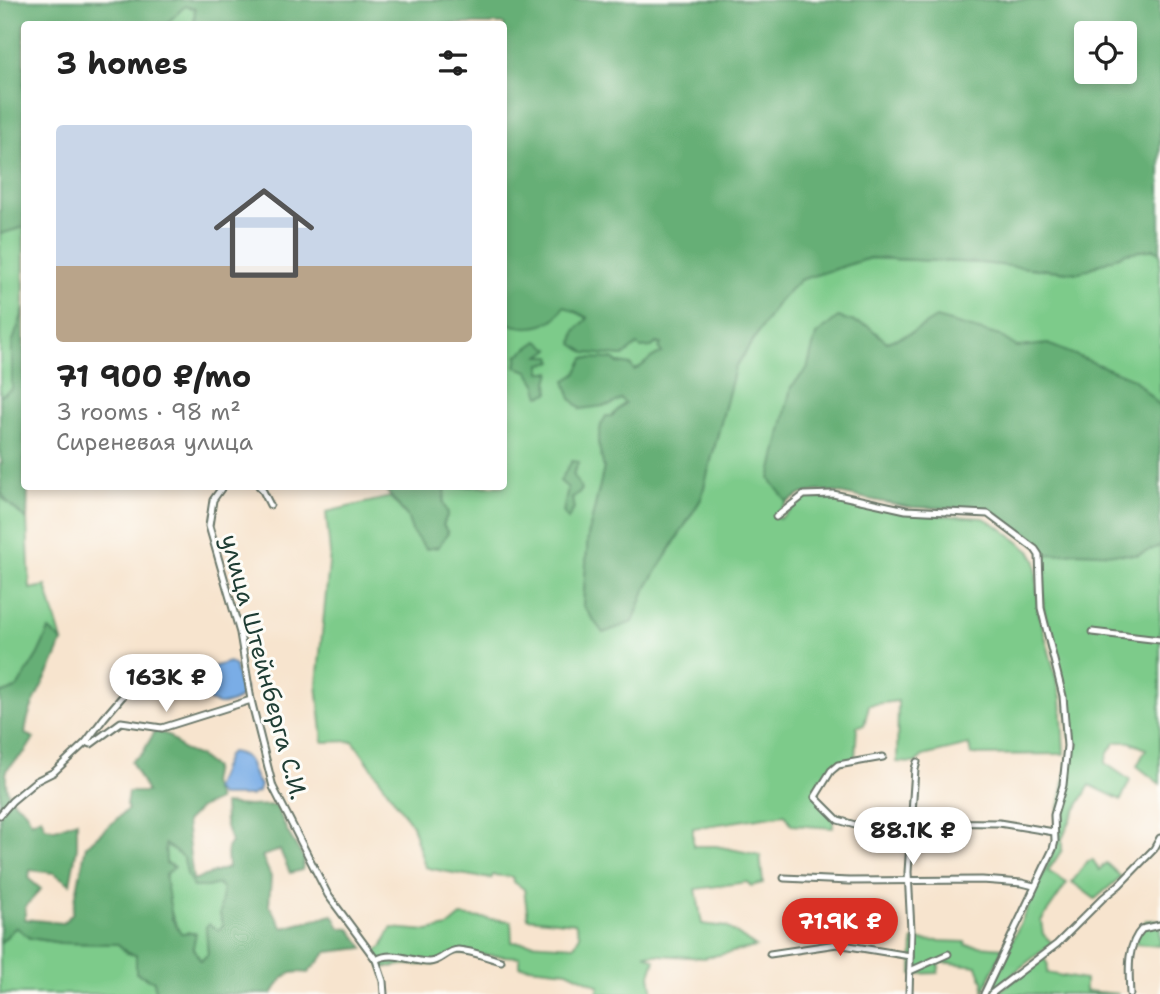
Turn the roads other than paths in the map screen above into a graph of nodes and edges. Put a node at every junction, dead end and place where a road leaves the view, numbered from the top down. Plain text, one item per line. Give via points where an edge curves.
1 (220, 490) edge
2 (262, 490) edge
3 (270, 505) dead end
4 (776, 517) dead end
5 (1092, 632) dead end
6 (1160, 640) edge
7 (139, 677) dead end
8 (251, 700) junction
9 (86, 742) junction
10 (883, 757) dead end
11 (917, 762) dead end
12 (0, 816) edge
13 (911, 822) junction
14 (1054, 832) junction
15 (1160, 838) edge
16 (1157, 850) edge
17 (784, 878) dead end
18 (909, 881) junction
19 (1034, 886) junction
20 (1160, 925) edge
21 (770, 954) dead end
22 (948, 954) dead end
23 (910, 956) junction
24 (376, 960) junction
25 (501, 961) dead end
26 (910, 971) junction
27 (384, 994) edge
28 (909, 994) edge
29 (984, 994) edge
30 (991, 994) edge
31 (1130, 994) edge

1 - 8 street, улица Штейнберга С.И. via 213,500 209,526 240,634
2 - 3 street
4 - 14 street via 804,495 833,494 906,510 988,514 1035,549 1041,608 1063,696 1067,746
5 - 6 street
7 - 9 street
8 - 9 street via 162,728 121,722 91,744
8 - 24 street, улица Штейнберга С.И. via 281,806 328,895
9 - 12 street via 54,772 12,801
10 - 13 street via 838,765 815,797 838,820 855,825
11 - 13 street
13 - 14 street via 999,823
13 - 18 street
14 - 19 street via 1053,849
15 - 16 street
16 - 30 street via 1057,944
17 - 18 street
18 - 19 street via 982,880
18 - 23 street
19 - 29 street
20 - 31 street via 1142,929 1134,939
21 - 23 street via 837,944
22 - 26 street
23 - 26 street
24 - 25 street via 397,956 435,962 457,950
24 - 27 street
26 - 28 street

